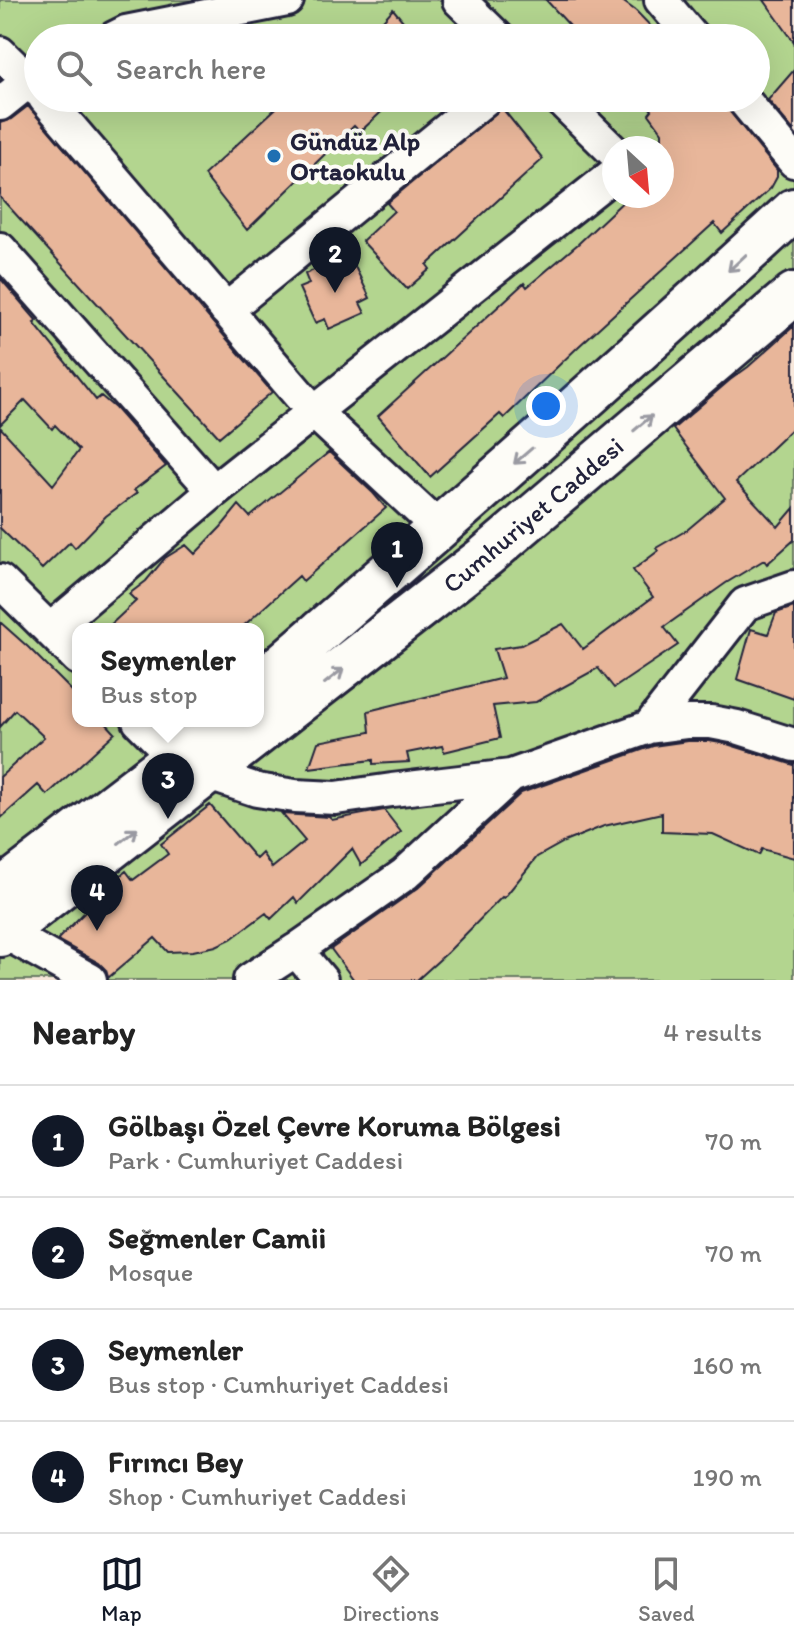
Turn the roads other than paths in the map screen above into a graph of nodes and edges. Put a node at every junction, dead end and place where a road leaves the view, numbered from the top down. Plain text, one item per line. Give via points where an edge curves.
1 (459, 0) edge
2 (661, 0) edge
3 (272, 2) edge
4 (133, 22) edge
5 (484, 24) edge
6 (681, 24) edge
7 (0, 53) edge
8 (24, 74) edge
9 (24, 93) edge
10 (0, 104) edge
11 (60, 112) edge
12 (469, 112) edge
13 (573, 112) edge
14 (754, 112) edge
15 (602, 140) edge
16 (794, 161) edge
17 (602, 183) edge
18 (794, 210) edge
19 (0, 249) edge
20 (794, 294) edge
21 (226, 310) junction
22 (313, 411) junction
23 (214, 491) junction
24 (440, 529) junction
25 (0, 581) edge
26 (794, 587) edge
27 (50, 630) junction
28 (72, 652) edge
29 (264, 680) edge
30 (264, 714) edge
31 (146, 727) edge
32 (214, 727) edge
33 (245, 727) edge
34 (649, 727) junction
35 (794, 745) edge
36 (192, 765) junction
37 (511, 776) junction
38 (0, 891) edge
39 (2, 933) edge
40 (296, 950) junction
41 (90, 980) edge
42 (250, 980) edge
43 (321, 980) edge

1 - 5 street
2 - 6 street
3 - 4 street
7 - 8 street
9 - 10 street
11 - 21 street
12 - 21 street
13 - 15 street
14 - 16 street
17 - 22 street
18 -> 24 main road, Cumhuriyet Caddesi
19 - 23 street
30 -> 20 main road, Cumhuriyet Caddesi via 486,556
21 - 22 street
22 - 23 street
22 - 24 street
23 - 27 street
24 - 29 main road, Cumhuriyet Caddesi
25 - 27 street
26 - 34 street via 745,604
27 - 28 street
31 - 36 street
32 - 36 main road, Cumhuriyet Caddesi
36 -> 33 main road, Cumhuriyet Caddesi
34 - 35 street via 711,722
34 - 37 street
36 - 37 street via 257,790 336,798
36 - 38 main road, Cumhuriyet Caddesi
39 -> 36 main road, Cumhuriyet Caddesi
37 - 40 street via 405,874
39 - 41 street
40 - 42 street
40 - 43 street

